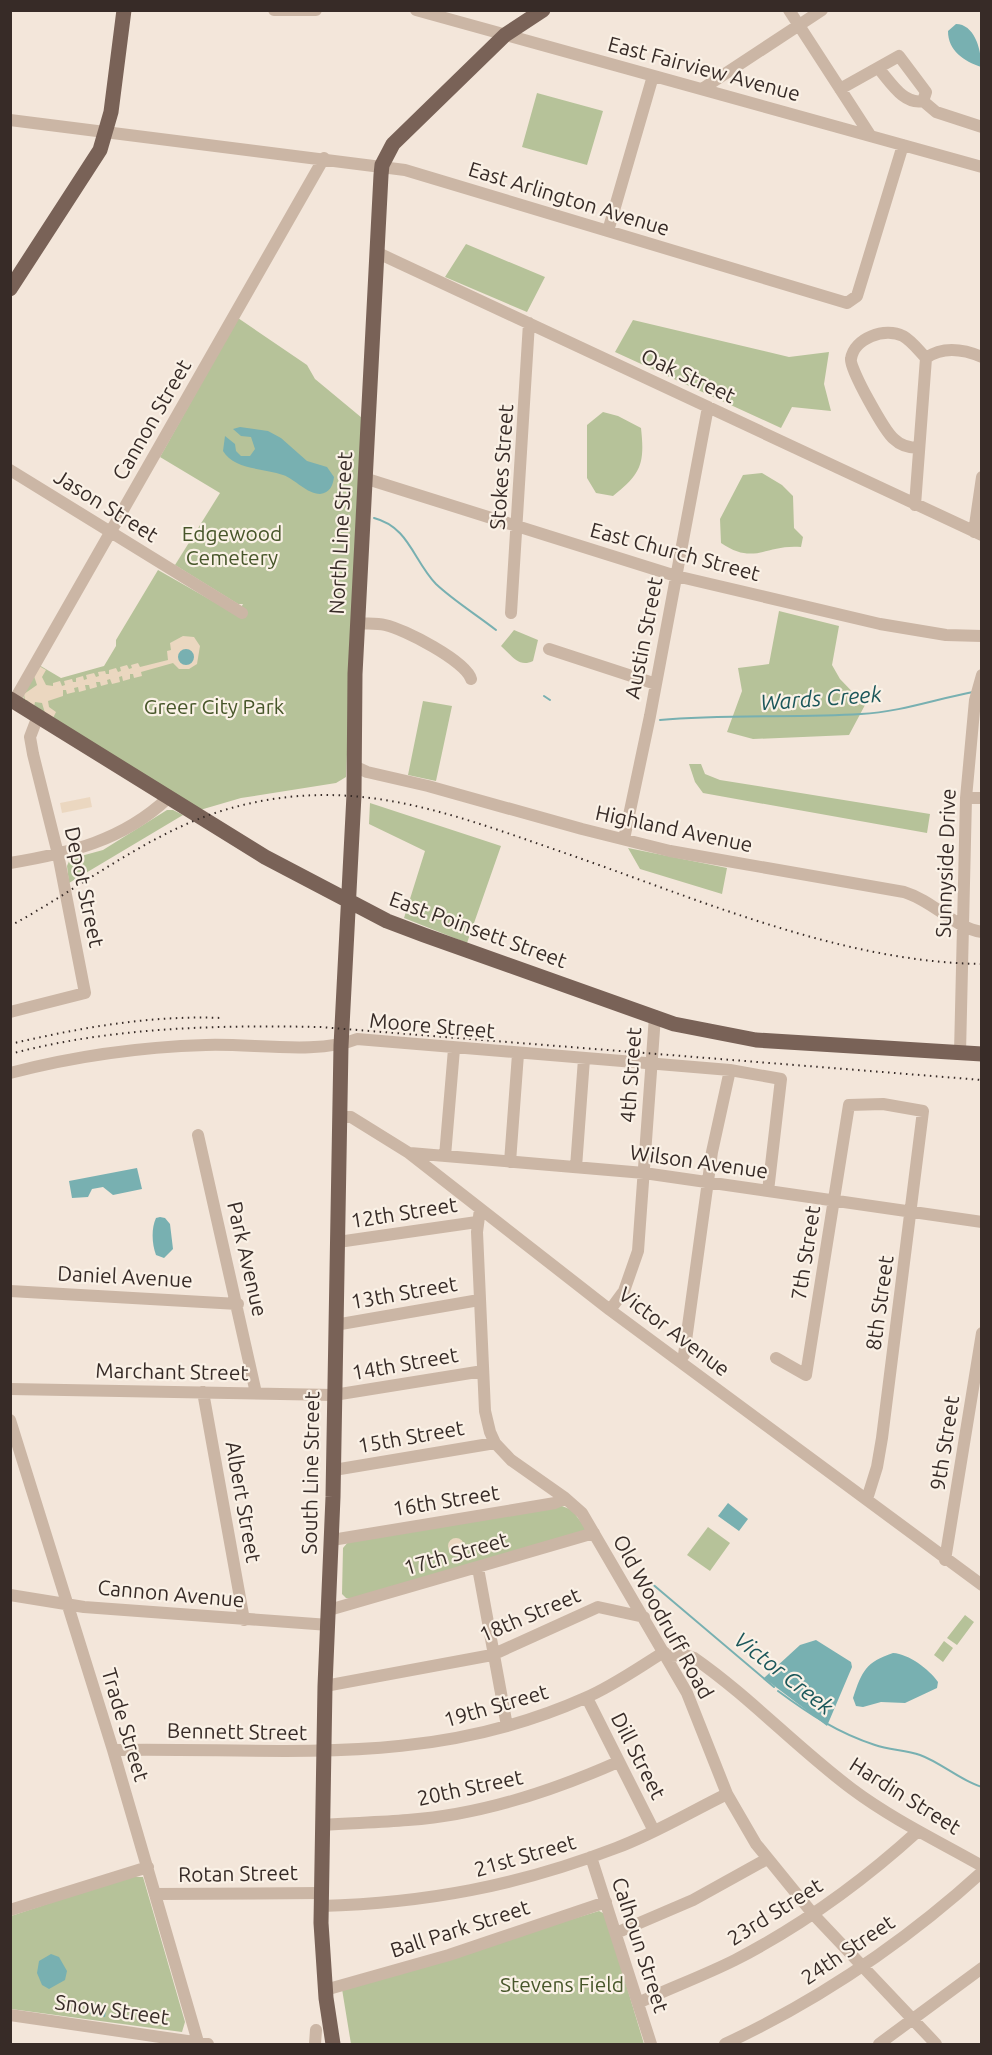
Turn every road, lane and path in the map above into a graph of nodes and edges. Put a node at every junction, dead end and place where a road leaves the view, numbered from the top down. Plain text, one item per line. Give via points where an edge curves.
1 (124, 10) edge
2 (274, 10) edge
3 (316, 10) edge
4 (416, 10) edge
5 (543, 10) edge
6 (789, 10) edge
7 (822, 10) edge
8 (295, 11) edge
9 (799, 26) junction
10 (505, 35) junction
11 (878, 68) junction
12 (653, 76) junction
13 (702, 89) junction
14 (840, 89) junction
15 (923, 101) junction
16 (10, 120) edge
17 (981, 127) edge
18 (105, 132) junction
19 (870, 135) junction
20 (903, 145) junction
21 (324, 158) junction
22 (382, 165) junction
23 (981, 167) edge
24 (608, 231) junction
25 (378, 253) junction
26 (10, 289) edge
27 (529, 323) junction
28 (981, 357) edge
29 (926, 358) junction
30 (708, 407) junction
31 (919, 448) junction
32 (10, 470) edge
33 (981, 477) edge
34 (364, 478) junction
35 (915, 504) junction
36 (518, 527) junction
37 (110, 532) junction
38 (978, 533) edge
39 (676, 576) junction
40 (242, 613) dead end
41 (511, 613) dead end
42 (357, 623) junction
43 (981, 636) edge
44 (549, 649) dead end
45 (981, 675) edge
46 (471, 679) dead end
47 (656, 684) junction
48 (12, 700) edge
49 (38, 716) junction
50 (354, 766) junction
51 (168, 798) junction
52 (966, 798) junction
53 (981, 798) edge
54 (624, 839) junction
55 (58, 854) junction
56 (10, 863) edge
57 (348, 902) junction
58 (964, 927) junction
59 (981, 932) edge
60 (10, 1011) edge
61 (655, 1016) junction
62 (341, 1046) junction
63 (453, 1049) junction
64 (960, 1053) junction
65 (518, 1054) junction
66 (981, 1054) edge
67 (584, 1059) junction
68 (651, 1064) junction
69 (730, 1070) junction
70 (10, 1074) edge
71 (923, 1111) joint
72 (340, 1117) junction
73 (198, 1135) dead end
74 (409, 1153) junction
75 (445, 1156) junction
76 (510, 1162) junction
77 (576, 1167) junction
78 (644, 1173) junction
79 (708, 1182) junction
80 (768, 1191) junction
81 (834, 1201) junction
82 (480, 1209) junction
83 (912, 1213) junction
84 (477, 1222) junction
85 (981, 1222) edge
86 (338, 1242) junction
87 (10, 1291) edge
88 (480, 1300) junction
89 (238, 1304) junction
90 (610, 1310) junction
91 (335, 1325) junction
92 (981, 1332) edge
93 (776, 1358) dead end
94 (679, 1361) junction
95 (483, 1371) junction
96 (10, 1389) edge
97 (203, 1392) junction
98 (256, 1393) junction
99 (334, 1395) junction
100 (10, 1420) edge
101 (495, 1443) junction
102 (334, 1470) junction
103 (565, 1497) junction
104 (867, 1499) junction
105 (594, 1533) junction
106 (332, 1540) junction
107 (945, 1560) junction
108 (478, 1568) junction
109 (981, 1585) edge
110 (10, 1596) edge
111 (66, 1604) junction
112 (644, 1617) junction
113 (329, 1618) junction
114 (244, 1620) junction
115 (665, 1654) junction
116 (492, 1655) junction
117 (325, 1686) junction
118 (587, 1698) junction
119 (507, 1726) junction
120 (113, 1750) junction
121 (325, 1752) junction
122 (618, 1762) junction
123 (727, 1794) junction
124 (322, 1825) junction
125 (654, 1831) junction
126 (918, 1831) junction
127 (591, 1857) junction
128 (767, 1860) junction
129 (981, 1866) edge
130 (148, 1867) junction
131 (981, 1872) edge
132 (155, 1894) junction
133 (321, 1899) junction
134 (606, 1902) junction
135 (10, 1910) edge
136 (813, 1914) junction
137 (616, 1933) junction
138 (863, 1966) junction
139 (981, 1968) edge
140 (325, 1990) junction
141 (638, 2003) junction
142 (10, 2015) edge
143 (915, 2020) junction
144 (316, 2030) dead end
145 (203, 2044) edge
146 (315, 2044) edge
147 (333, 2044) edge
148 (651, 2044) edge
149 (725, 2044) edge
150 (879, 2044) edge
151 (936, 2044) edge

1 - 18 main road
2 - 8 street
3 - 8 street
4 - 10 street, East Fairview Avenue
5 - 10 main road
6 - 9 street
7 - 9 street
9 - 13 street
9 - 14 street
10 - 12 street, East Fairview Avenue
10 - 22 main road via 393,144
11 - 14 street
11 - 15 street via 907,100
11 - 15 street via 898,56 926,92
12 - 13 street, East Fairview Avenue
12 - 24 street
13 - 19 street, East Fairview Avenue
14 - 19 street
15 - 17 street via 936,112
16 - 18 street, East Arlington Avenue
18 - 21 street, East Arlington Avenue
18 - 26 main road via 100,150
19 - 20 street, East Fairview Avenue
20 - 23 street, East Fairview Avenue
20 - 24 street, East Arlington Avenue via 857,296 850,302
21 - 22 street, East Arlington Avenue
21 - 37 street, Cannon Street
22 - 24 street, East Arlington Avenue
22 - 25 main road, North Line Street
25 - 27 street, Oak Street
25 - 34 main road, North Line Street
27 - 30 street, Oak Street
27 - 36 street, Stokes Street
28 - 29 street via 952,349
29 - 31 street
29 - 31 street via 906,339 891,333 861,342 850,360 892,438 909,448
30 - 35 street, Oak Street
30 - 39 street, Austin Street
31 - 35 street
32 - 37 street, Jason Street
33 - 38 street
34 - 36 street, East Church Street
34 - 42 main road, North Line Street
35 - 38 street, Oak Street
36 - 39 street, East Church Street
36 - 41 street, Stokes Street
37 - 40 street, Jason Street
37 - 48 street, Cannon Street
39 - 43 street, East Church Street via 880,624 946,635
39 - 47 street, Austin Street
42 - 46 street via 386,625 410,636 463,667
42 - 50 main road, North Line Street
44 - 47 street
45 - 52 street, Sunnyside Drive
47 - 54 street, Austin Street
48 - 49 main road, East Poinsett Street
49 - 51 main road, East Poinsett Street
49 - 55 street, Depot Street via 30,737
50 - 54 street, Highland Avenue
50 - 57 main road, North Line Street
51 - 55 street via 106,840
51 - 57 main road, East Poinsett Street
52 - 53 street
52 - 58 street, Sunnyside Drive
54 - 58 street, Highland Avenue via 670,851 904,892 936,906
55 - 56 street
55 - 60 street, Depot Street via 85,993
57 - 61 main road, East Poinsett Street via 387,921
57 - 62 main road, South Line Street
58 - 59 street, Highland Avenue
58 - 64 street, Sunnyside Drive
61 - 64 main road, East Poinsett Street via 702,1031 756,1040
61 - 68 street, 4th Street
62 - 63 street, Moore Street via 357,1039
62 - 70 street, Moore Street via 135,1049 84,1055
62 - 72 main road, South Line Street
63 - 65 street, Moore Street
63 - 75 street
64 - 66 main road, East Poinsett Street
65 - 67 street, Moore Street
65 - 76 street
67 - 68 street, Moore Street
67 - 77 street
68 - 69 street, Moore Street
68 - 78 street, 4th Street
69 - 79 street
69 - 80 street, Moore Street via 781,1079
71 - 81 street, 7th Street via 883,1104 849,1105
71 - 83 street, 8th Street
72 - 74 street, Victor Avenue via 351,1117
72 - 86 main road, South Line Street
73 - 89 street, Park Avenue
74 - 75 street, Wilson Avenue
74 - 82 street, Victor Avenue
75 - 76 street, Wilson Avenue
76 - 77 street, Wilson Avenue
77 - 78 street, Wilson Avenue
78 - 79 street, Wilson Avenue
78 - 90 street, 4th Street via 635,1265 624,1291
79 - 80 street, Wilson Avenue
79 - 94 street via 684,1355
80 - 81 street, Wilson Avenue
81 - 83 street, Wilson Avenue
81 - 93 street, 7th Street via 806,1375
82 - 84 street, Old Woodruff Road
82 - 90 street, Victor Avenue
83 - 85 street, Wilson Avenue
83 - 104 street, 8th Street via 880,1447
84 - 86 street, 12th Street
84 - 88 street, Old Woodruff Road
86 - 91 main road, South Line Street
87 - 89 street, Daniel Avenue
88 - 91 street, 13th Street
88 - 95 street, Old Woodruff Road
89 - 98 street, Park Avenue
90 - 94 street, Victor Avenue
91 - 99 main road, South Line Street
92 - 107 street, 9th Street
94 - 104 street, Victor Avenue
95 - 99 street, 14th Street
95 - 101 street, Old Woodruff Road via 486,1418
96 - 97 street, Marchant Street
97 - 98 street, Marchant Street
97 - 114 street, Albert Street
98 - 99 street, Marchant Street
99 - 102 main road, South Line Street
100 - 111 street, Trade Street
101 - 102 street, 15th Street
101 - 103 street, Old Woodruff Road via 518,1466
102 - 106 main road, South Line Street
103 - 105 street, Old Woodruff Road via 582,1513
103 - 106 street, 16th Street via 555,1503
104 - 107 street, Victor Avenue
105 - 108 street, 17th Street
105 - 112 street, Old Woodruff Road
106 - 113 main road, South Line Street
107 - 109 street, Victor Avenue
108 - 113 street, 17th Street
108 - 116 street
110 - 111 street, Cannon Avenue
111 - 114 street, Cannon Avenue
111 - 120 street, Trade Street
112 - 115 street, Old Woodruff Road
112 - 116 street, 18th Street via 598,1607
113 - 114 street, Cannon Avenue
113 - 117 main road, South Line Street
115 - 118 street, 19th Street
115 - 123 street, Old Woodruff Road via 687,1693
115 - 126 street, Hardin Street via 685,1655 701,1664 853,1790
116 - 117 street, 18th Street
116 - 119 street
117 - 121 main road, South Line Street
118 - 119 street, 19th Street
118 - 122 street, Dill Street
119 - 121 street, 19th Street via 433,1744
120 - 121 street, Bennett Street
120 - 130 street, Trade Street
121 - 124 main road, South Line Street
122 - 124 street, 20th Street via 559,1786 476,1810 411,1820
122 - 125 street, Dill Street
123 - 125 street, 21st Street
123 - 128 street, Old Woodruff Road
124 - 133 main road, South Line Street
125 - 127 street, 21st Street
126 - 129 street, Hardin Street
126 - 136 street, 23rd Street
127 - 133 street, 21st Street via 519,1881 458,1894
127 - 134 street, Calhoun Street
128 - 136 street, Old Woodruff Road
128 - 137 street via 693,1900
130 - 132 street, Trade Street
130 - 135 street
131 - 138 street, 24th Street
132 - 133 street, Rotan Street
132 - 145 street, Trade Street
133 - 140 main road, South Line Street
134 - 137 street, Calhoun Street
134 - 140 street, Ball Park Street
136 - 138 street, Old Woodruff Road
136 - 141 street, 23rd Street via 733,1961
137 - 141 street, Calhoun Street
138 - 143 street, Old Woodruff Road
138 - 149 street, 24th Street via 796,2008
139 - 143 street
140 - 147 main road, South Line Street
141 - 148 street, Calhoun Street
142 - 145 street, Snow Street
143 - 150 street
143 - 151 street, Old Woodruff Road
144 - 146 street

